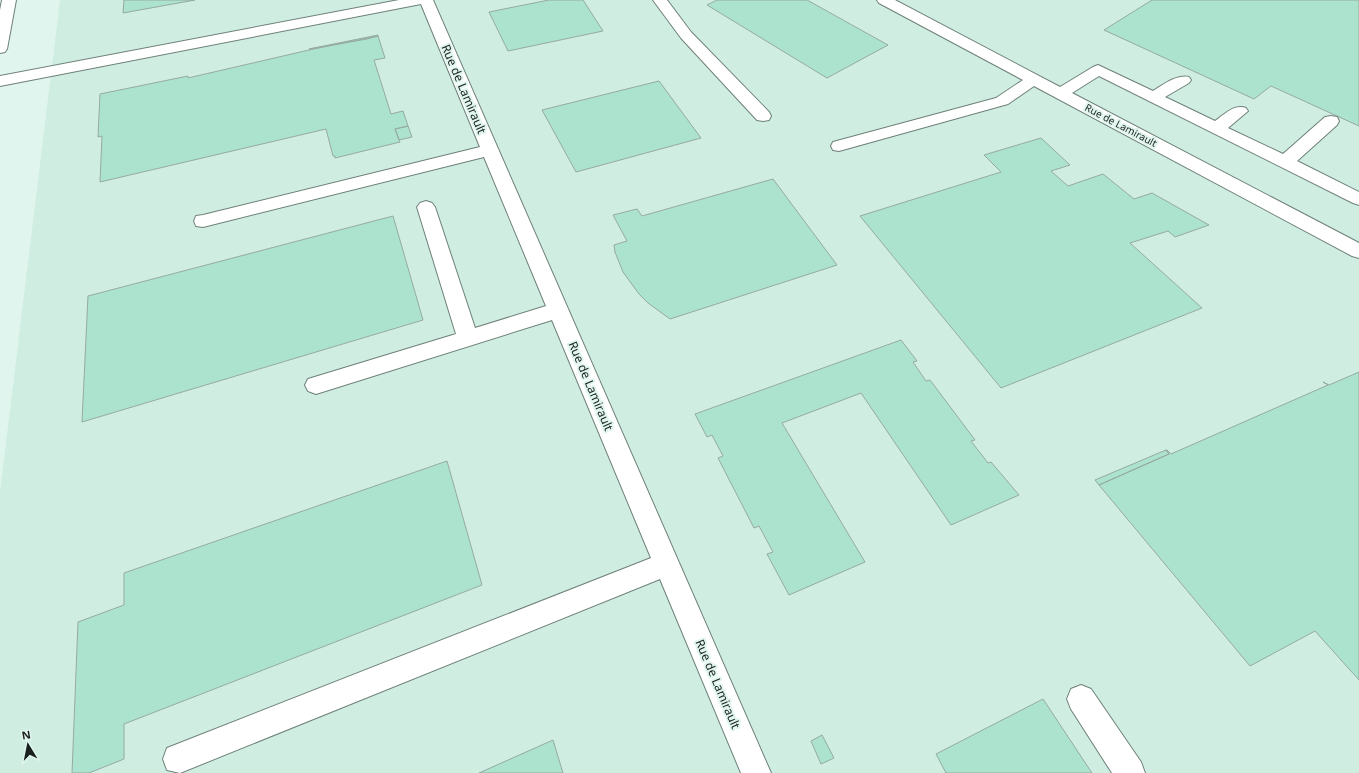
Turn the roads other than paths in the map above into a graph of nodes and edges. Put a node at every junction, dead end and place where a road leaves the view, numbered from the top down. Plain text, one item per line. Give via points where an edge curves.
1 (9, 0) edge
2 (421, 0) edge
3 (426, 0) edge
4 (660, 0) edge
5 (884, 0) edge
6 (0, 49) edge
7 (1034, 79) junction
8 (1183, 80) dead end
9 (0, 81) edge
10 (1061, 94) junction
11 (1153, 97) junction
12 (1240, 111) dead end
13 (763, 116) dead end
14 (1331, 121) dead end
15 (1216, 128) junction
16 (838, 146) dead end
17 (490, 150) junction
18 (1285, 162) junction
19 (1357, 194) edge
20 (426, 207) dead end
21 (203, 222) dead end
22 (1359, 251) edge
23 (559, 310) junction
24 (468, 339) junction
25 (316, 385) dead end
26 (667, 564) junction
27 (1081, 699) dead end
28 (178, 759) dead end
29 (756, 773) edge
30 (1130, 773) edge

1 - 6 street
2 - 9 street
3 - 17 street, Rue de Lamirault
4 - 13 street via 686,35
5 - 7 street, Rue de Lamirault
7 - 10 street, Rue de Lamirault
7 - 16 street via 1002,101
8 - 11 street
10 - 11 street via 1098,70
10 - 22 street, Rue de Lamirault
11 - 15 street
12 - 15 street
14 - 18 street
15 - 18 street
17 - 21 street
17 - 23 street, Rue de Lamirault
18 - 19 street
20 - 24 street
23 - 24 street
23 - 26 street, Rue de Lamirault
24 - 25 street
26 - 28 street
26 - 29 street, Rue de Lamirault
27 - 30 street

